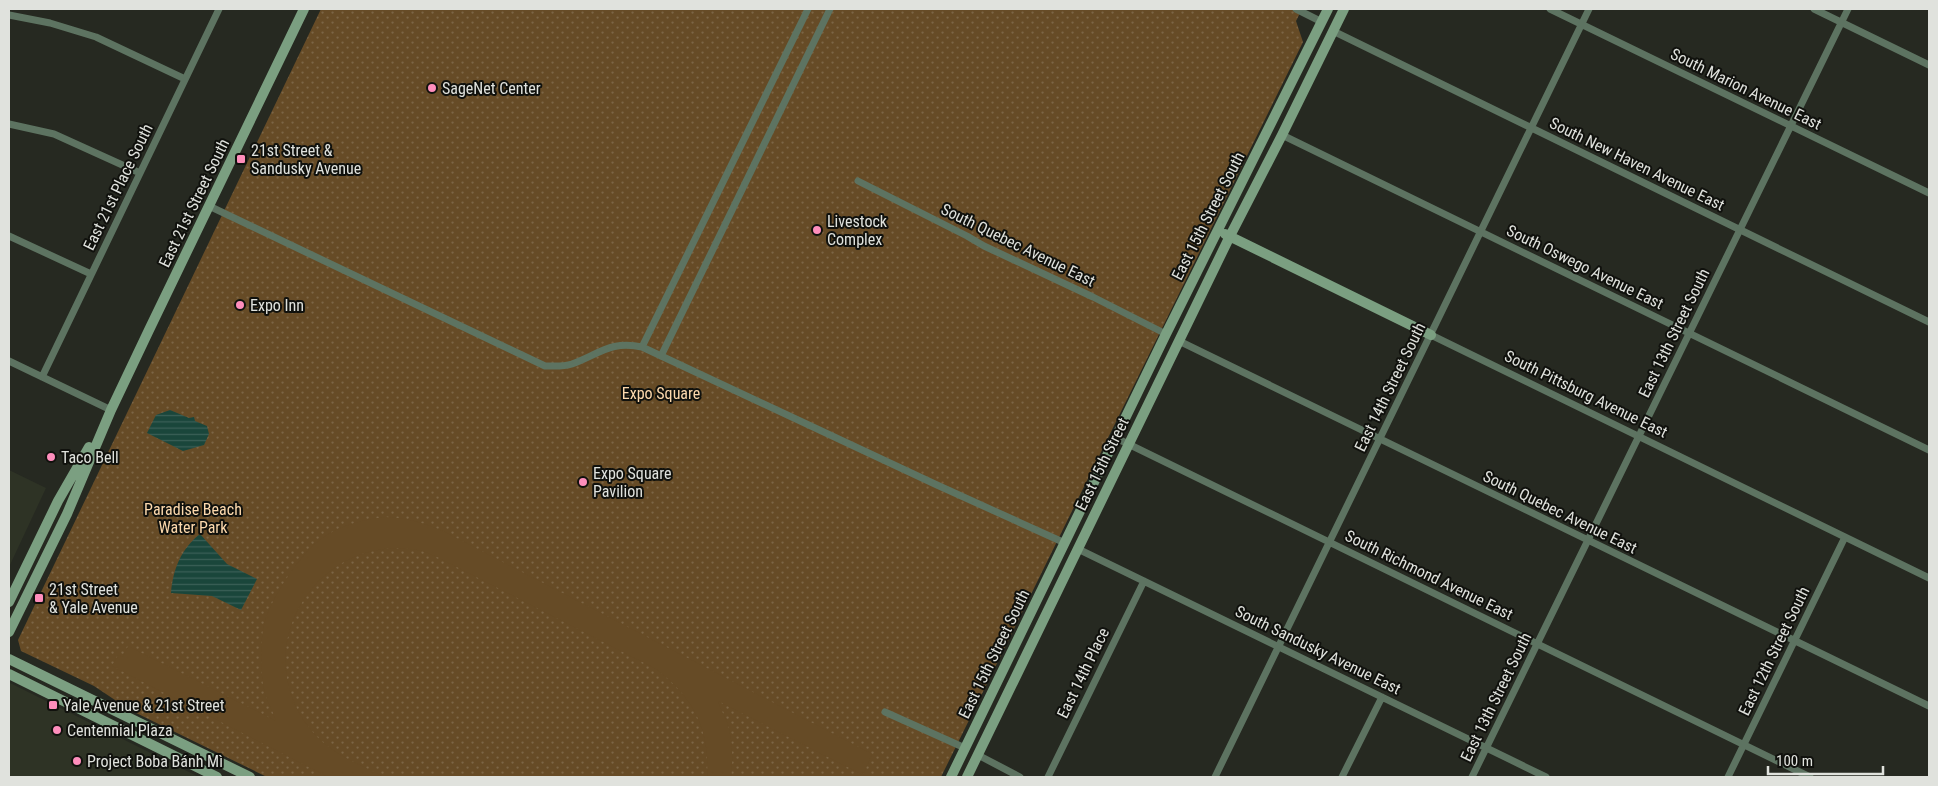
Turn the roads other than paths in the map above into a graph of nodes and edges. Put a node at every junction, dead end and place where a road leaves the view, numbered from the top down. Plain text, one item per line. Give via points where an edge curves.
1 (219, 9) edge
2 (304, 9) edge
3 (808, 9) edge
4 (830, 9) edge
5 (1296, 9) edge
6 (1328, 9) edge
7 (1344, 9) edge
8 (1550, 9) edge
9 (1589, 9) edge
10 (1814, 9) edge
11 (1848, 9) edge
12 (9, 15) edge
13 (1322, 22) junction
14 (1841, 22) junction
15 (1582, 24) junction
16 (1333, 31) junction
17 (1929, 65) edge
18 (185, 79) junction
19 (9, 124) edge
20 (1791, 126) junction
21 (1532, 128) junction
22 (1270, 129) junction
23 (1282, 135) junction
24 (140, 173) junction
25 (858, 181) dead end
26 (1929, 193) edge
27 (209, 206) junction
28 (1218, 230) junction
29 (1740, 230) junction
30 (1481, 231) junction
31 (9, 236) edge
32 (1230, 236) junction
33 (91, 274) junction
34 (1929, 322) edge
35 (1689, 333) junction
36 (1166, 334) junction
37 (1431, 335) junction
38 (1179, 340) junction
39 (642, 347) junction
40 (661, 356) junction
41 (9, 361) edge
42 (42, 377) junction
43 (1153, 393) joint
44 (111, 410) junction
45 (1639, 436) junction
46 (1116, 438) junction
47 (1380, 439) junction
48 (1128, 444) junction
49 (1929, 450) edge
50 (1845, 537) junction
51 (1587, 540) junction
52 (1331, 542) junction
53 (1065, 543) junction
54 (1078, 548) junction
55 (1929, 578) edge
56 (1144, 581) junction
57 (9, 602) edge
58 (9, 632) edge
59 (1794, 641) junction
60 (1537, 644) junction
61 (1279, 647) junction
62 (9, 659) edge
63 (9, 674) edge
64 (1382, 697) junction
65 (1929, 706) edge
66 (885, 712) dead end
67 (1744, 745) junction
68 (965, 748) junction
69 (1486, 748) junction
70 (978, 755) junction
71 (217, 777) edge
72 (247, 777) edge
73 (951, 777) edge
74 (967, 777) edge
75 (1020, 777) edge
76 (1048, 777) edge
77 (1215, 777) edge
78 (1342, 777) edge
79 (1472, 777) edge
80 (1546, 777) edge
81 (1728, 777) edge
82 (1810, 777) edge

1 - 18 street, East 21st Place South
2 - 27 main road, East 21st Street South
3 - 39 street
4 - 40 street
5 - 13 street
6 - 13 main road, East 15th Street South
7 - 16 main road, East 15th Street South
8 - 15 street, South Marion Avenue East
9 - 15 street, East 14th Street South
10 - 14 street
11 - 14 street, East 13th Street South
12 - 18 street via 88,35
13 - 16 main road
13 - 22 main road, East 15th Street South
14 - 17 street
14 - 20 street, East 13th Street South
15 - 20 street, South Marion Avenue East
15 - 21 street, East 14th Street South
16 - 21 street, South New Haven Avenue East
16 - 23 main road, East 15th Street South
18 - 24 street, East 21st Place South
19 - 24 street via 54,134
20 - 26 street, South Marion Avenue East
20 - 29 street, East 13th Street South
21 - 29 street, South New Haven Avenue East
21 - 30 street, East 14th Street South
22 - 23 main road
22 - 28 main road, East 15th Street South
23 - 30 street, South Oswego Avenue East
23 - 32 main road, East 15th Street South
24 - 33 street, East 21st Place South
25 - 36 street, South Quebec Avenue East
27 - 39 street via 544,366 571,365 608,347 629,344
27 - 44 main road, East 21st Street South
28 - 32 main road, South Pittsburg Avenue East
28 - 36 main road, East 15th Street South
29 - 34 street, South New Haven Avenue East
29 - 35 street, East 13th Street South
30 - 35 street, South Oswego Avenue East
30 - 37 street, East 14th Street South
31 - 33 street
32 - 37 main road, South Pittsburg Avenue East
32 - 38 main road, East 15th Street South
33 - 42 street, East 21st Place South
35 - 45 street, East 13th Street South
35 - 49 street, South Oswego Avenue East
36 - 38 main road
36 - 46 main road, East 15th Street South
37 - 45 street, South Pittsburg Avenue East
37 - 47 street, East 14th Street South
38 - 43 main road, East 15th Street South
38 - 47 street, South Quebec Avenue East
39 - 40 street
40 - 53 street
41 - 42 street
42 - 44 street
43 - 48 main road, East 15th Street
44 - 57 main road, East 21st Street South via 58,501
44 - 58 main road, East 21st Street South via 67,514
45 - 50 street, South Pittsburg Avenue East
45 - 51 street, East 13th Street South
46 - 48 street, South Richmond Avenue East
46 - 53 main road, East 15th Street
47 - 51 street, South Quebec Avenue East
47 - 52 street, East 14th Street South
48 - 52 street, South Richmond Avenue East
48 - 54 main road, East 15th Street
50 - 55 street, South Pittsburg Avenue East
50 - 59 street, East 12th Street South
51 - 59 street, South Quebec Avenue East
51 - 60 street, East 13th Street South
52 - 60 street, South Richmond Avenue East
52 - 61 street, East 14th Street South
53 - 54 main road
53 - 68 main road, East 15th Street South
54 - 56 street, South Sandusky Avenue East
54 - 70 main road, East 15th Street South
56 - 61 street, South Sandusky Avenue East
56 - 76 street, East 14th Place
59 - 65 street, South Quebec Avenue East
59 - 67 street, East 12th Street South
60 - 67 street, South Richmond Avenue East
60 - 69 street, East 13th Street South
61 - 64 street, South Sandusky Avenue East
61 - 77 street, East 14th Street South
62 - 72 main road
63 - 71 main road
64 - 69 street, South Sandusky Avenue East
64 - 78 street
66 - 68 street
67 - 81 street, East 12th Street South
67 - 82 street, South Richmond Avenue East
68 - 70 main road
68 - 73 main road, East 15th Street South
69 - 79 street, East 13th Street South
69 - 80 street, South Sandusky Avenue East
70 - 74 main road, East 15th Street South
70 - 75 street

